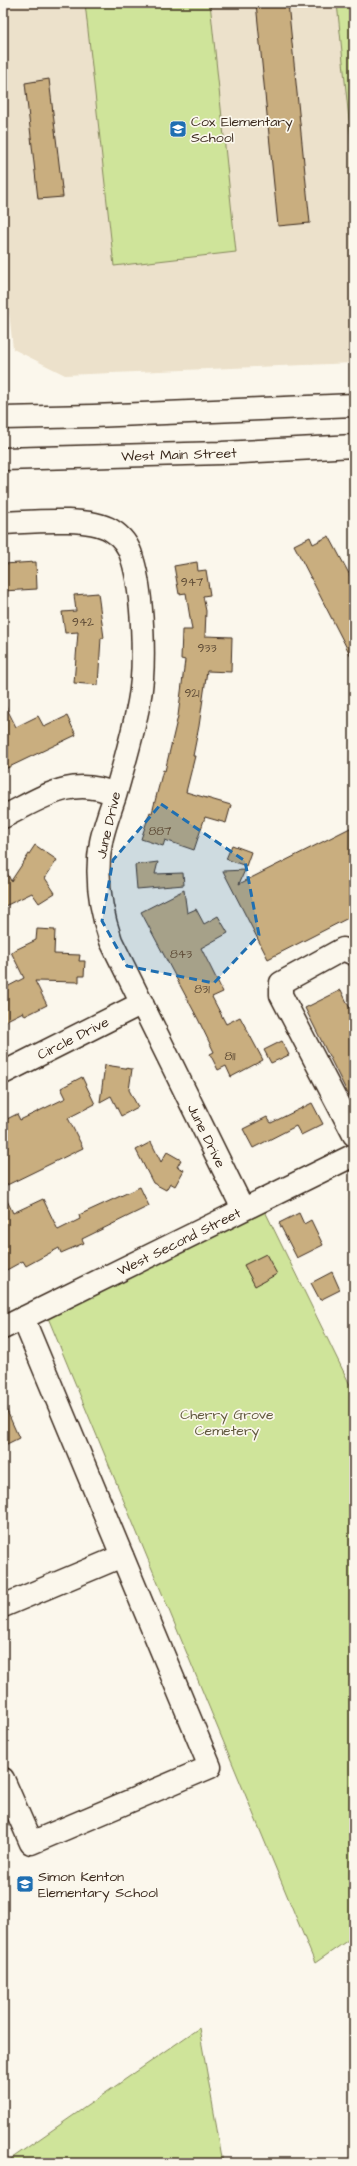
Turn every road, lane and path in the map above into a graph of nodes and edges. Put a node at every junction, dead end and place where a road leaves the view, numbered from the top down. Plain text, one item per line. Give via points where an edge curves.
1 (354, 405) edge
2 (3, 418) edge
3 (354, 446) edge
4 (3, 459) edge
5 (3, 523) edge
6 (116, 794) junction
7 (3, 817) edge
8 (354, 954) edge
9 (142, 1004) junction
10 (3, 1073) edge
11 (354, 1135) edge
12 (354, 1155) edge
13 (244, 1209) junction
14 (23, 1318) junction
15 (3, 1328) edge
16 (122, 1556) junction
17 (3, 1606) edge
18 (3, 1779) edge

1 - 2 street
3 - 4 street, West Main Street via 222,453
5 - 6 street, June Drive via 97,524 122,539 132,557 142,620 140,700
6 - 7 street via 87,785 72,786 57,790
6 - 9 street, June Drive via 101,843 98,872 100,896 103,917 111,940
8 - 11 street via 343,949 281,983 281,995
9 - 10 street, Circle Drive
9 - 13 street, June Drive
12 - 13 street, West Second Street
13 - 14 street, West Second Street
14 - 15 street, West Second Street
14 - 16 street
16 - 17 street
16 - 18 street via 210,1767 31,1843

